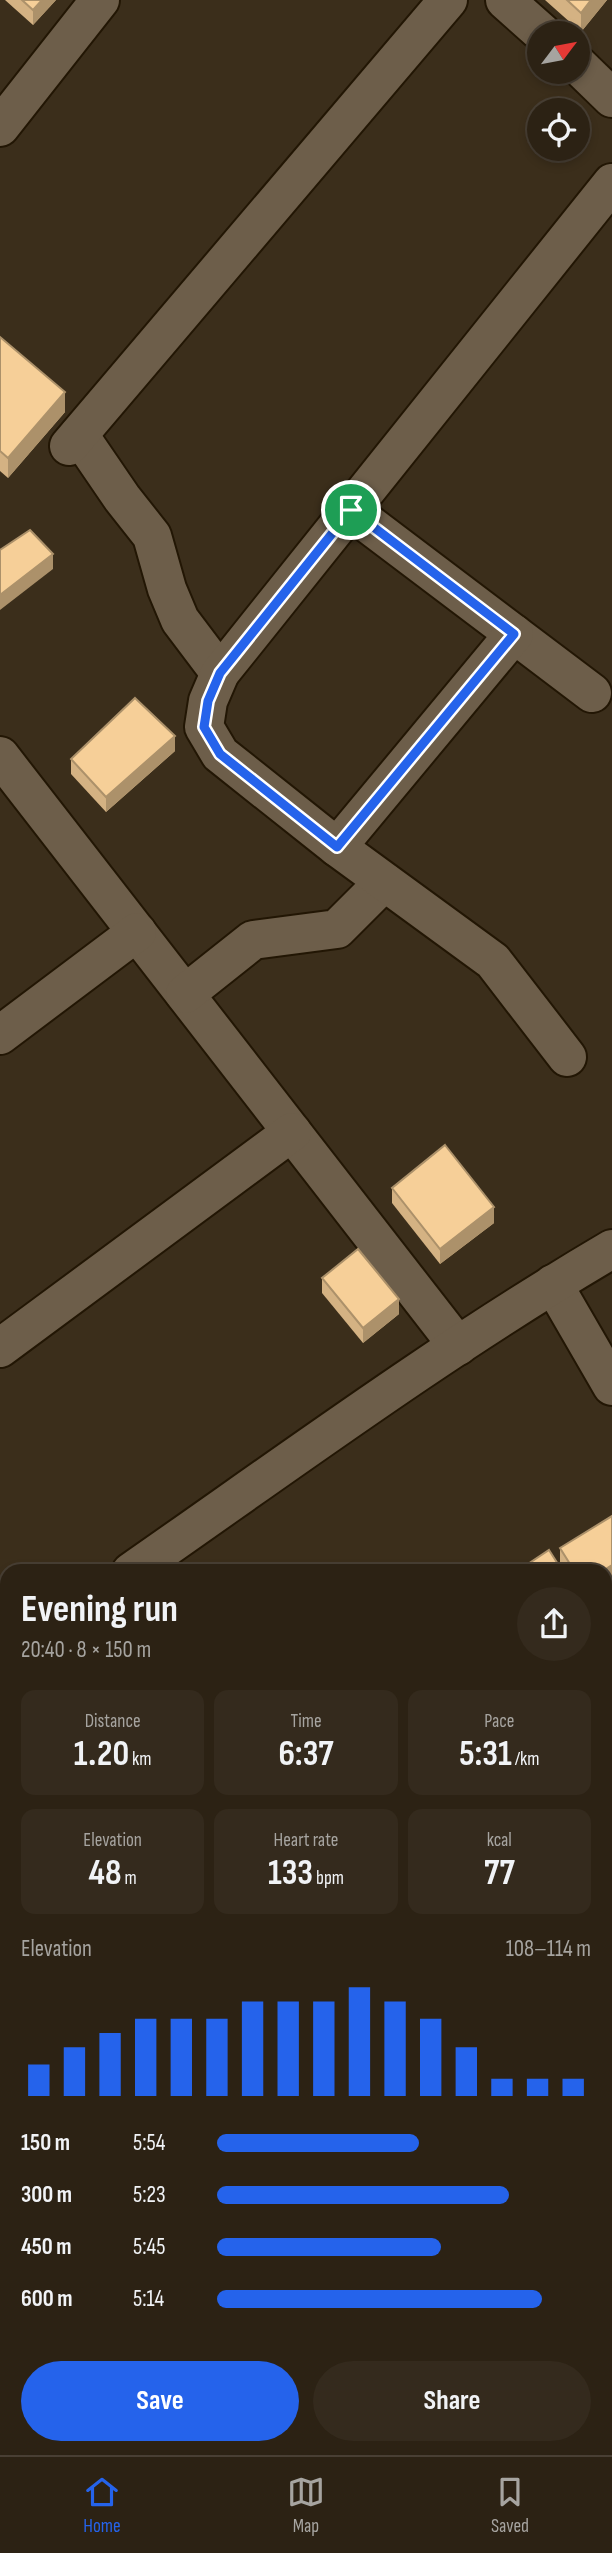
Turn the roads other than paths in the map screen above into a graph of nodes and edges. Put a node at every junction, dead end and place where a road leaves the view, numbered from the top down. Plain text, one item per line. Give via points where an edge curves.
1 (100, 0) edge
2 (449, 0) edge
3 (505, 0) edge
4 (529, 21) edge
5 (590, 77) edge
6 (612, 99) edge
7 (0, 127) edge
8 (612, 183) edge
9 (351, 510) junction
10 (514, 634) junction
11 (220, 673) junction
12 (592, 693) dead end
13 (0, 756) edge
14 (337, 847) junction
15 (384, 882) junction
16 (137, 932) junction
17 (185, 995) junction
18 (0, 1035) edge
19 (567, 1057) dead end
20 (292, 1132) junction
21 (612, 1250) edge
22 (553, 1284) junction
23 (458, 1346) junction
24 (0, 1348) edge
25 (612, 1386) edge
26 (143, 1564) edge

1 - 7 street
2 - 11 street via 74,440 152,536 180,620
3 - 4 street
5 - 6 street
8 - 9 street
9 - 10 street
9 - 11 street
10 - 12 street
10 - 14 street
11 - 14 street via 208,701 204,727 220,754
13 - 16 street
14 - 15 street
15 - 17 street via 337,929 253,940
15 - 19 street via 493,961
16 - 17 street
16 - 18 street
17 - 20 street
20 - 23 street
20 - 24 street
21 - 22 street
22 - 23 street
22 - 25 street
23 - 26 street

